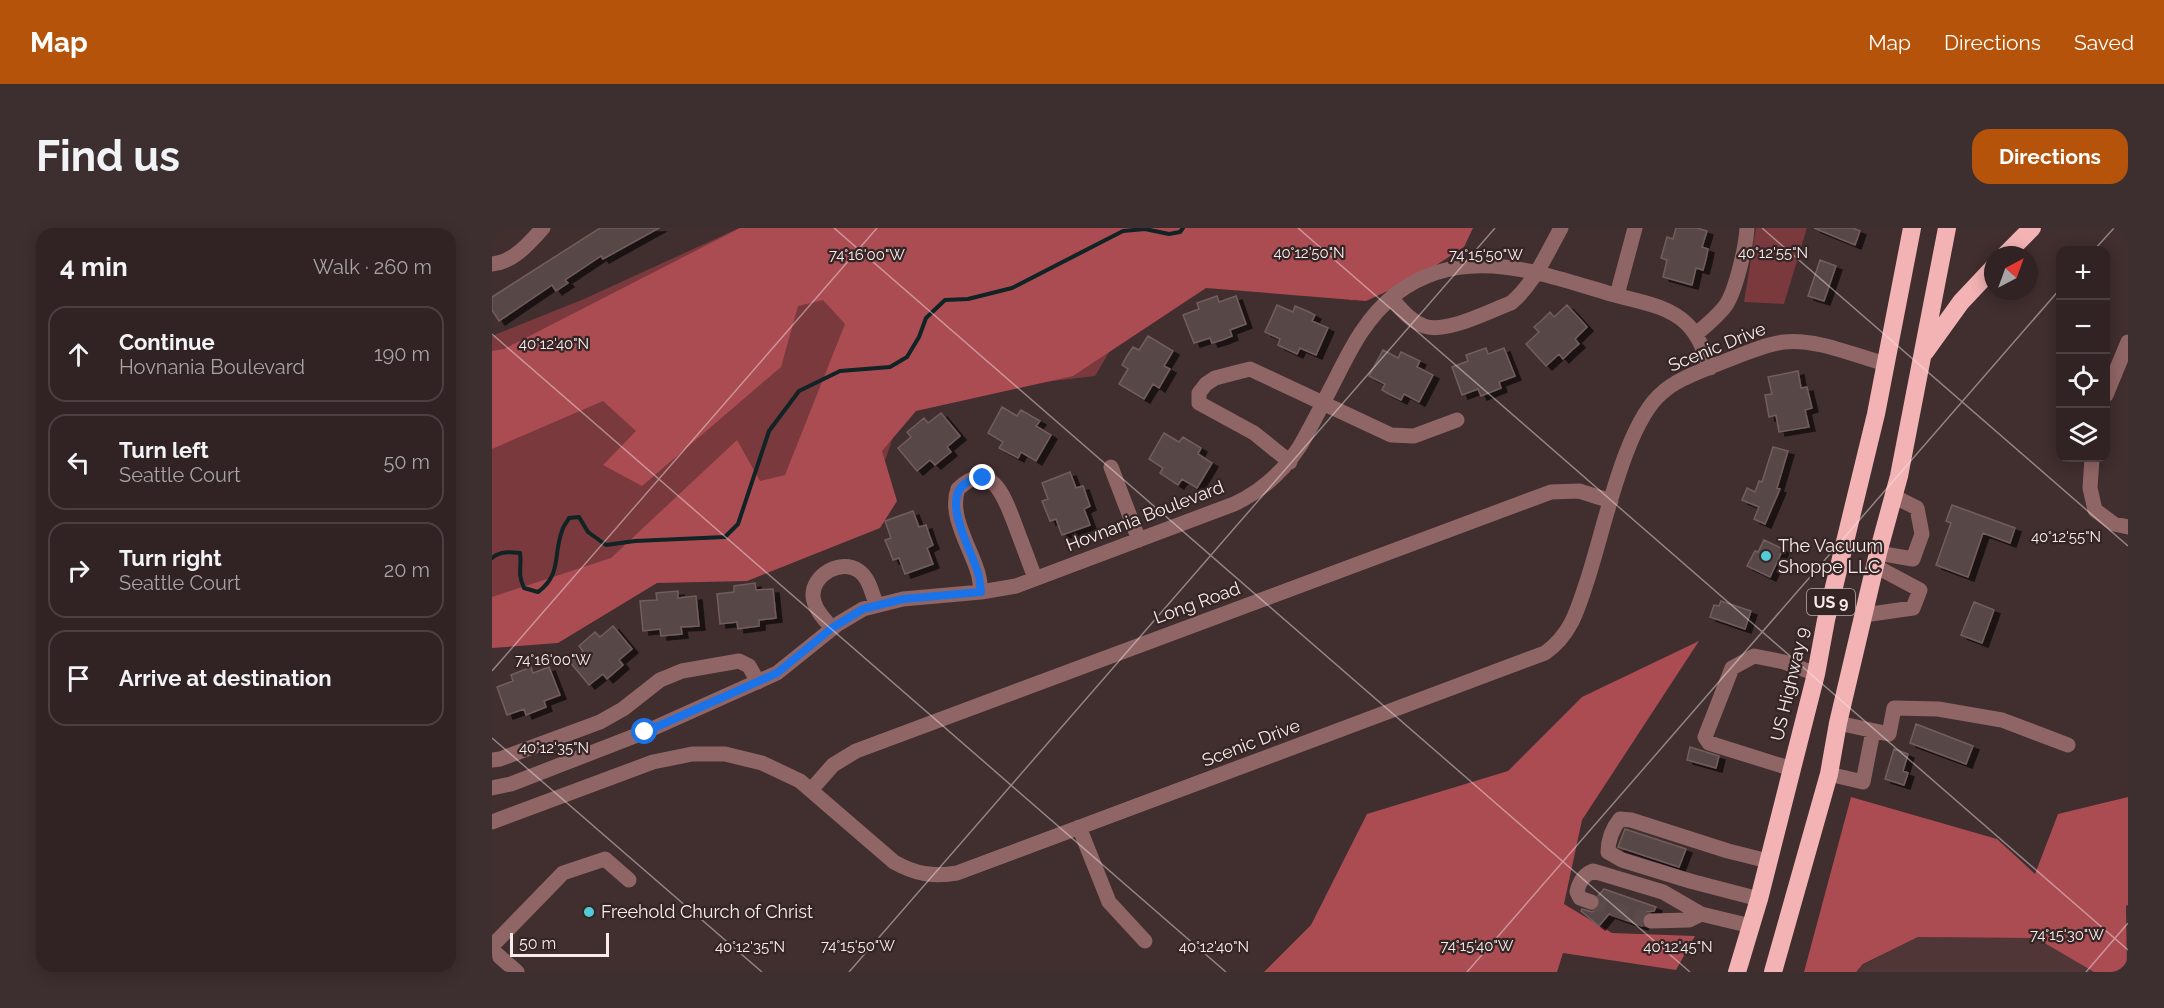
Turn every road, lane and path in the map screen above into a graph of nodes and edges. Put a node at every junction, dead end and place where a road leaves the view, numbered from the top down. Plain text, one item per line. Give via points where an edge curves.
1 (543, 228) edge
2 (1561, 228) edge
3 (1635, 228) edge
4 (1747, 228) edge
5 (1912, 228) edge
6 (1947, 228) edge
7 (2032, 228) edge
8 (2014, 246) edge
9 (492, 264) edge
10 (1536, 272) junction
11 (1984, 278) edge
12 (1617, 295) junction
13 (1391, 298) junction
14 (1696, 334) junction
15 (2128, 342) edge
16 (1923, 356) junction
17 (1886, 364) junction
18 (1710, 368) junction
19 (2110, 385) edge
20 (1323, 403) junction
21 (1457, 420) dead end
22 (1290, 462) junction
23 (2092, 462) edge
24 (1111, 467) dead end
25 (1893, 496) junction
26 (1611, 501) junction
27 (2128, 527) edge
28 (1139, 540) junction
29 (1876, 560) junction
30 (1035, 578) junction
31 (981, 592) junction
32 (876, 604) junction
33 (1864, 615) junction
34 (832, 628) junction
35 (1816, 674) junction
36 (758, 682) junction
37 (1838, 723) junction
38 (591, 725) junction
39 (1873, 731) junction
40 (2068, 745) dead end
41 (601, 750) junction
42 (492, 760) edge
43 (1792, 769) junction
44 (1829, 774) junction
45 (492, 788) edge
46 (811, 790) junction
47 (492, 822) edge
48 (1079, 827) junction
49 (1768, 861) junction
50 (629, 880) dead end
51 (1759, 899) junction
52 (1590, 902) dead end
53 (1701, 914) junction
54 (1651, 921) tunnel mouth
55 (1750, 926) junction
56 (1145, 941) dead end
57 (492, 948) edge
58 (517, 972) edge
59 (1737, 972) edge
60 (1773, 972) edge

1 - 9 street via 524,249
2 - 10 street
3 - 12 street
4 - 14 street via 1728,302
5 - 17 highway, US Highway 9 / US 9
6 - 16 highway, US 9
7 - 8 highway
10 - 12 street, Hovnania Boulevard
10 - 13 street, Hovnania Boulevard via 1490,265 1449,269 1417,281
10 - 13 street via 1511,303 1447,326 1423,326
11 - 16 highway via 1961,302
12 - 14 street, Hovnania Boulevard via 1673,313
13 - 20 street, Hovnania Boulevard via 1363,328
14 - 18 street, Hovnania Boulevard
15 - 19 street
16 - 25 highway, US 9
17 - 18 street, Scenic Drive via 1797,341 1772,344
17 - 35 highway, US Highway 9 / US 9
18 - 26 street, Scenic Drive via 1661,392 1647,408
20 - 21 street via 1391,435 1414,436
20 - 22 street, Hovnania Boulevard
20 - 22 street via 1250,369 1215,378 1199,393 1199,403 1254,433
22 - 28 street, Hovnania Boulevard via 1251,496
23 - 27 street via 2090,488 2095,510 2114,524
24 - 28 street
25 - 29 highway, US 9
25 - 29 street via 1917,508 1922,534 1913,559
26 - 46 street, Long Road via 1579,491 1539,496 856,751 833,765
26 - 48 street, Scenic Drive via 1575,620 1545,652
28 - 30 street, Hovnania Boulevard
29 - 33 highway, US 9
29 - 33 street via 1920,590 1913,608
30 - 31 street, Hovnania Boulevard
30 - 31 street via 1001,490 988,480 974,479 958,489 955,503
31 - 32 street, Hovnania Boulevard
32 - 34 street, Hovnania Boulevard
32 - 34 street via 860,572 843,567 830,570 815,584 813,595 815,605
33 - 37 highway, US 9
34 - 36 street, Hovnania Boulevard via 790,664
35 - 43 highway, US Highway 9 / US 9
35 - 43 street via 1754,656 1732,668 1706,737 1709,743
36 - 38 street via 749,666 739,661 682,671 660,680 622,709
36 - 41 street, Hovnania Boulevard
37 - 39 street
37 - 44 highway, US 9
38 - 41 street
38 - 42 street
39 - 40 street via 1889,735 1894,708 1938,709 2002,720
39 - 44 street via 1863,782
41 - 45 street, Hovnania Boulevard
43 - 49 highway, US Highway 9 / US 9
44 - 60 highway, US 9
46 - 47 street, Scenic Drive via 762,763 725,754 692,754 653,762
46 - 48 street, Scenic Drive via 894,861 927,875 957,873
48 - 56 street via 1109,902
49 - 51 highway, US Highway 9 / US 9
49 - 51 street via 1631,820 1620,819 1608,842 1608,852 1622,860
50 - 57 street via 605,859 563,873
51 - 55 highway, US Highway 9 / US 9
52 - 53 street via 1577,892 1586,874 1593,871 1663,892
53 - 54 street via 1689,920
53 - 55 street
55 - 59 highway, US Highway 9 / US 9
57 - 58 street

